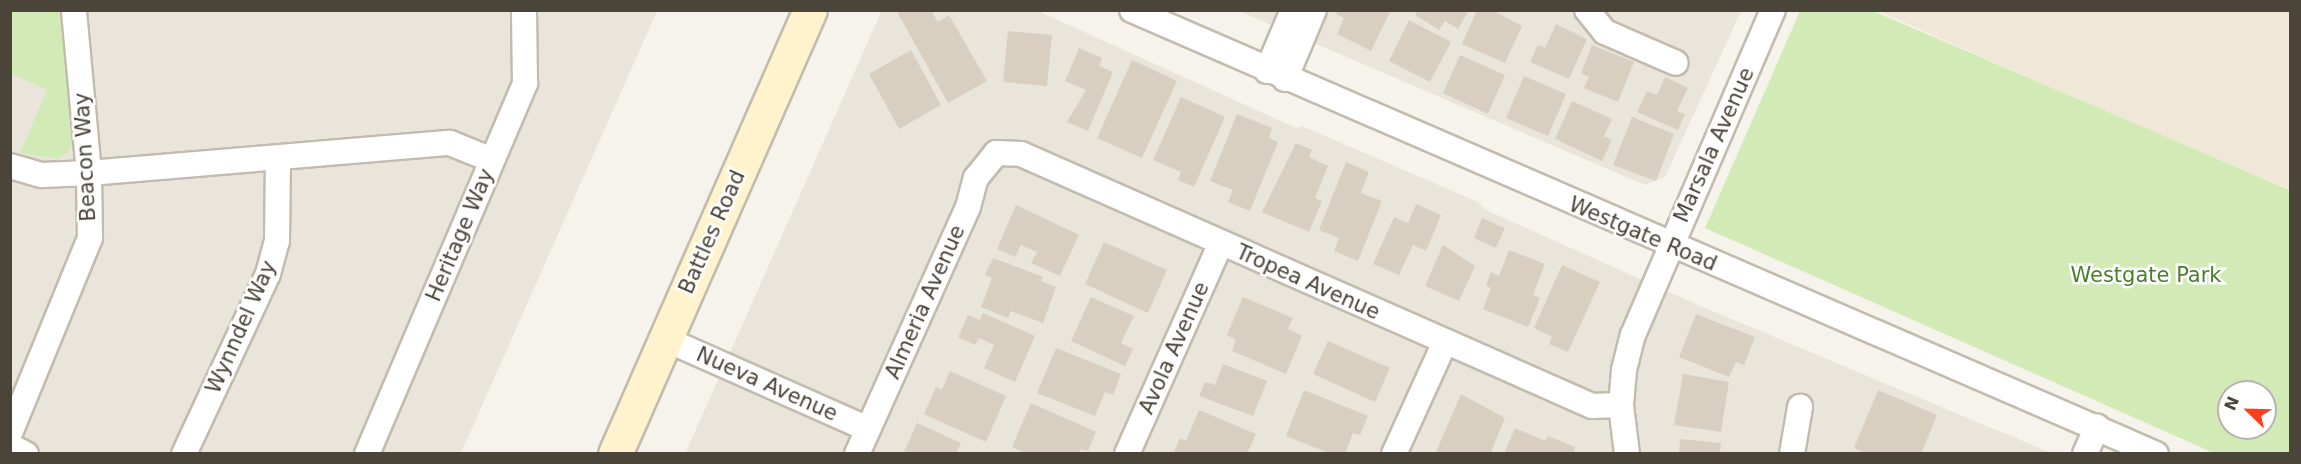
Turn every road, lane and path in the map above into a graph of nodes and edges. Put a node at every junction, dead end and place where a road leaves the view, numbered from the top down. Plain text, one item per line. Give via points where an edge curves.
1 (74, 10) edge
2 (524, 10) edge
3 (810, 10) edge
4 (1132, 10) edge
5 (1293, 10) edge
6 (1314, 10) edge
7 (1587, 10) edge
8 (1773, 10) edge
9 (1676, 63) dead end
10 (1276, 75) junction
11 (996, 153) joint
12 (278, 159) junction
13 (492, 160) junction
14 (10, 166) edge
15 (89, 173) junction
16 (1221, 243) junction
17 (1669, 245) junction
18 (665, 339) junction
19 (1445, 342) junction
20 (1621, 405) junction
21 (1800, 407) dead end
22 (2097, 428) junction
23 (868, 429) junction
24 (10, 433) edge
25 (10, 446) edge
26 (26, 453) edge
27 (183, 453) edge
28 (367, 453) edge
29 (615, 453) edge
30 (857, 453) edge
31 (1127, 453) edge
32 (1395, 453) edge
33 (1627, 453) edge
34 (1792, 453) edge
35 (2085, 453) edge
36 (2156, 453) edge

1 - 15 street, Beacon Way
2 - 13 street, Heritage Way via 525,83
3 - 18 street, Battles Road
4 - 10 street, Westgate Road
5 - 10 street
6 - 10 street
7 - 9 street via 1605,32
8 - 17 street, Marsala Avenue
10 - 17 street, Westgate Road
11 - 16 street, Tropea Avenue via 1021,154
11 - 23 street, Almeria Avenue via 976,178 968,207
12 - 13 street via 450,143
12 - 15 street
12 - 27 street, Wynndel Way via 277,241 268,274
13 - 28 street, Heritage Way
14 - 15 street via 42,175
15 - 24 street, Beacon Way via 90,238
16 - 19 street, Tropea Avenue
16 - 31 street, Avola Avenue
17 - 20 street, Marsala Avenue via 1633,335
17 - 22 street, Westgate Road
18 - 23 street, Nueva Avenue
18 - 29 street, Battles Road
19 - 20 street, Tropea Avenue via 1592,406
19 - 32 street
20 - 33 street, Marsala Avenue
21 - 34 street
22 - 35 street
22 - 36 street, Westgate Road
23 - 30 street, Almeria Avenue
25 - 26 street

